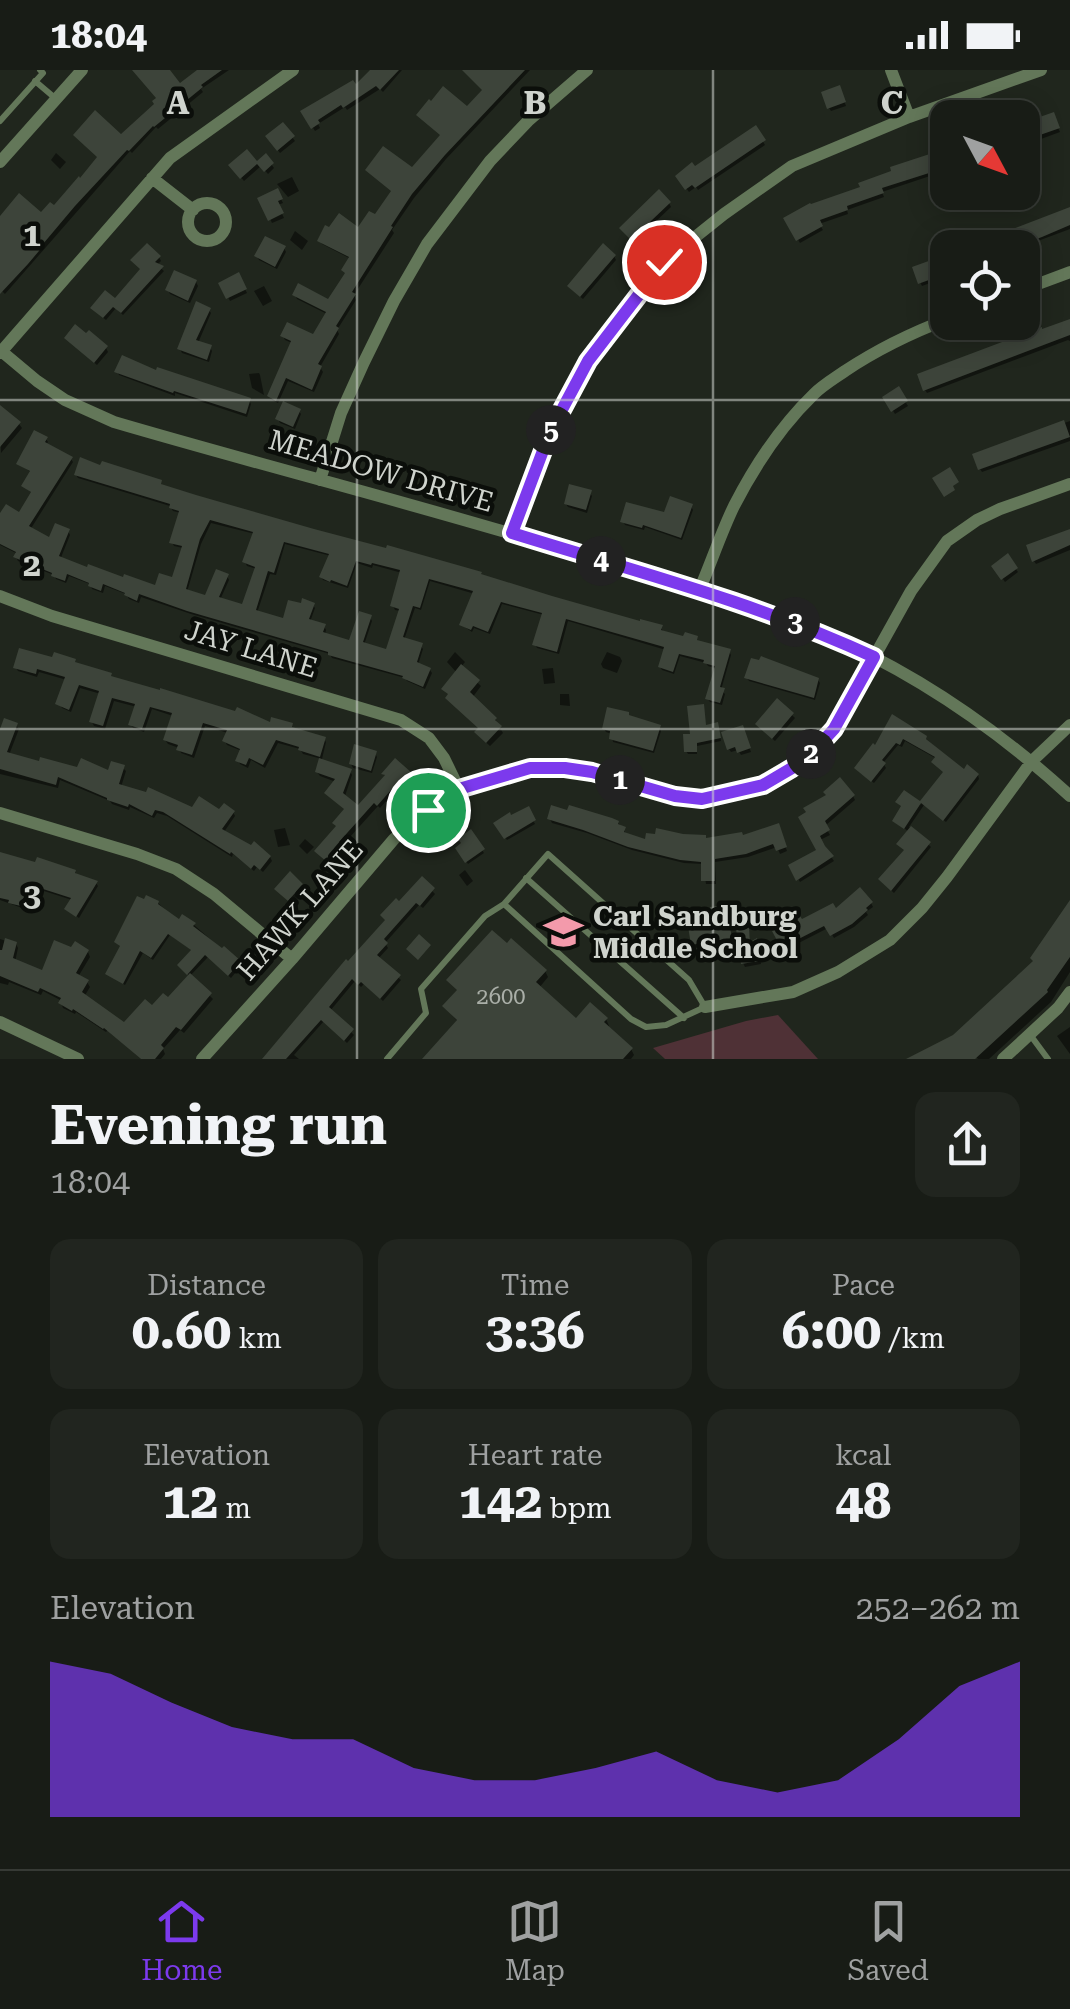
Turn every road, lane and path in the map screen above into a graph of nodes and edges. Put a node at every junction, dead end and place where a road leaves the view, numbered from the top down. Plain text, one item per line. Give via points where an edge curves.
1 (82, 70) edge
2 (293, 70) edge
3 (587, 70) edge
4 (892, 70) edge
5 (1041, 70) edge
6 (43, 71) edge
7 (35, 81) junction
8 (56, 99) junction
9 (909, 117) junction
10 (0, 121) edge
11 (0, 162) edge
12 (152, 178) junction
13 (193, 210) dead end
14 (1070, 272) edge
15 (1040, 283) edge
16 (930, 326) edge
17 (0, 351) edge
18 (320, 480) junction
19 (1070, 484) edge
20 (512, 533) junction
21 (699, 591) junction
22 (0, 596) edge
23 (874, 657) junction
24 (1070, 726) edge
25 (1032, 761) junction
26 (459, 789) junction
27 (1070, 796) edge
28 (0, 813) edge
29 (526, 878) junction
30 (504, 904) junction
31 (292, 959) junction
32 (1070, 992) edge
33 (705, 1008) junction
34 (684, 1018) junction
35 (0, 1022) edge
36 (1030, 1034) junction
37 (78, 1059) edge
38 (202, 1059) edge
39 (387, 1059) edge
40 (1003, 1059) edge
41 (1048, 1059) edge

1 - 8 street
2 - 12 street via 181,149
3 - 18 street via 490,161 427,244 356,379
4 - 9 street
5 - 9 street
6 - 7 lane
7 - 8 lane
7 - 10 lane
8 - 11 street
9 - 20 street via 792,166 664,262 588,361 550,432
12 - 13 street
12 - 17 street
14 - 15 street
16 - 21 street via 881,348 817,390 795,414 733,508
17 - 18 street, MEADOW DRIVE via 65,400 114,422
18 - 20 street, MEADOW DRIVE
19 - 23 street, HAWK LANE via 1000,509 947,541
20 - 21 street, MEADOW DRIVE
21 - 23 street, MEADOW DRIVE via 818,630
22 - 26 street, JAY LANE via 400,720 429,738
23 - 25 street, MEADOW DRIVE via 950,701
23 - 26 street, HAWK LANE via 834,729 803,760 763,785 702,799 592,772 530,768
24 - 25 street
25 - 27 street, MEADOW DRIVE
25 - 33 street via 947,878 890,940 793,992
26 - 31 street, HAWK LANE via 394,840
28 - 31 street via 176,869
29 - 30 lane
29 - 33 lane via 548,854 689,980
29 - 34 lane
30 - 34 lane via 631,1019 646,1027
30 - 39 lane via 485,916 421,988 426,1013
31 - 38 street, HAWK LANE
32 - 36 street
33 - 34 lane
35 - 37 street
36 - 40 street
36 - 41 lane

